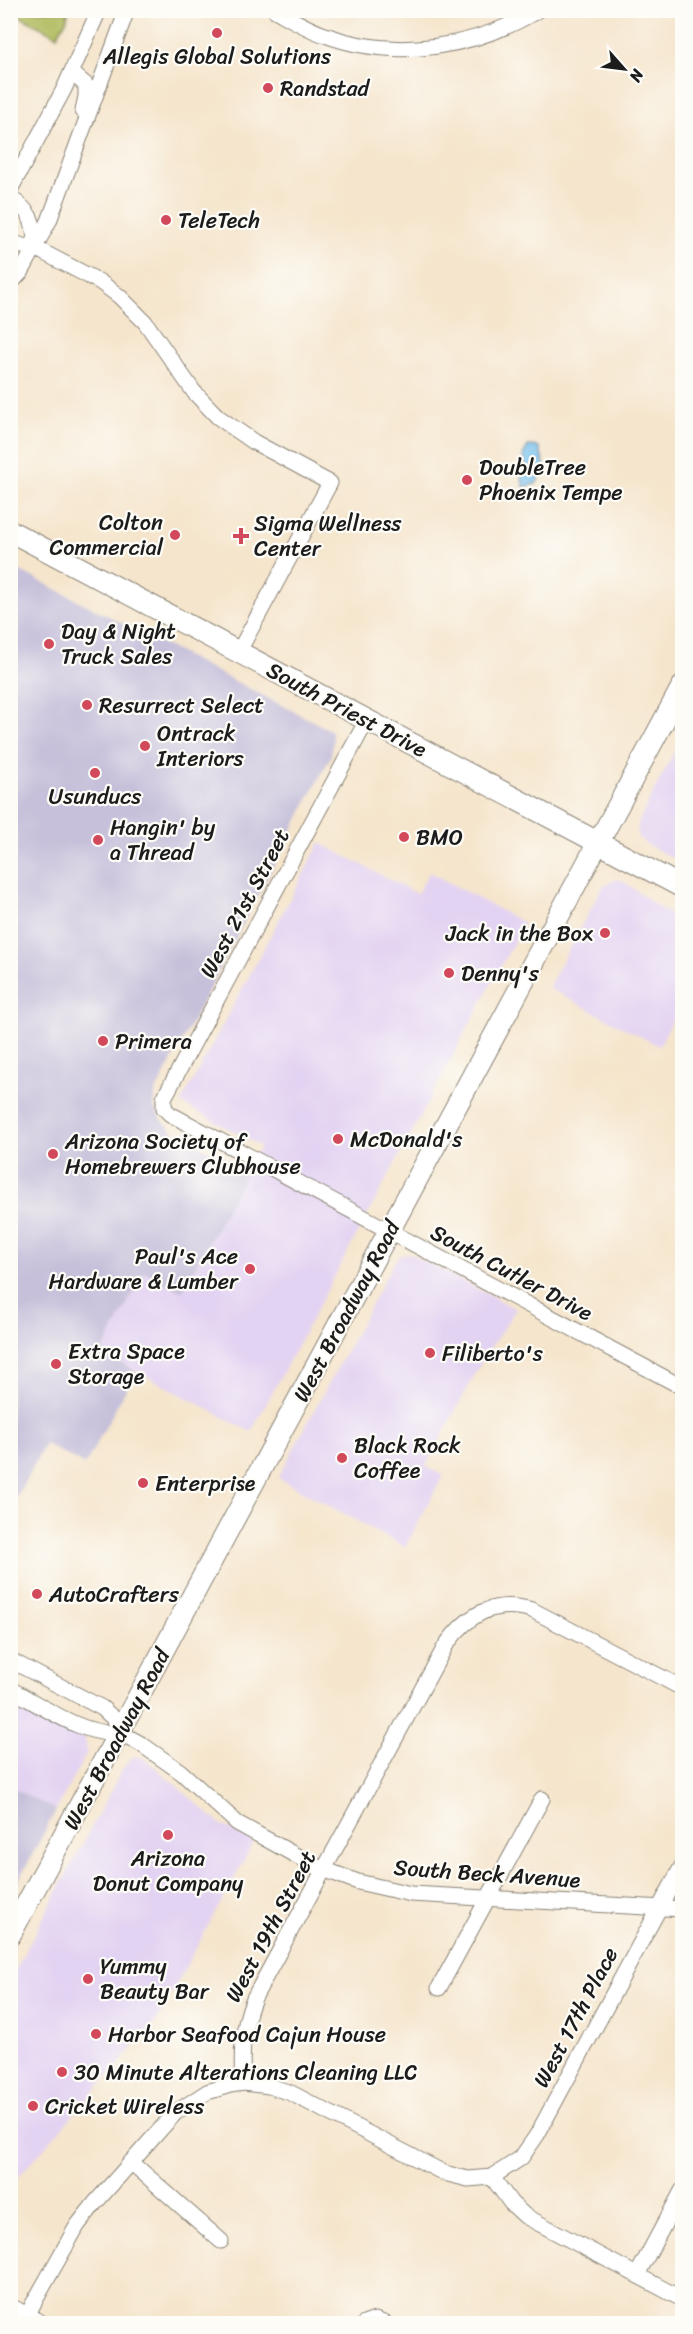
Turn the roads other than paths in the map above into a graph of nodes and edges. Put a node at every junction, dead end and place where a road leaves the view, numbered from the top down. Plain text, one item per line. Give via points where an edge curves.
1 (99, 10) edge
2 (128, 10) edge
3 (275, 10) edge
4 (538, 10) edge
5 (72, 74) junction
6 (81, 138) junction
7 (10, 190) edge
8 (10, 198) edge
9 (10, 241) edge
10 (35, 248) junction
11 (10, 284) edge
12 (10, 531) edge
13 (239, 651) junction
14 (682, 687) edge
15 (367, 720) junction
16 (599, 843) junction
17 (682, 887) edge
18 (164, 1108) joint
19 (388, 1232) junction
20 (682, 1387) edge
21 (10, 1660) edge
22 (682, 1688) edge
23 (10, 1689) edge
24 (119, 1732) junction
25 (542, 1799) dead end
26 (682, 1866) edge
27 (324, 1870) junction
28 (488, 1898) junction
29 (660, 1907) junction
30 (682, 1909) edge
31 (10, 1935) edge
32 (439, 1988) dead end
33 (243, 2084) junction
34 (131, 2162) junction
35 (492, 2177) junction
36 (682, 2191) edge
37 (221, 2241) dead end
38 (637, 2275) junction
39 (682, 2299) edge
40 (25, 2319) edge
41 (367, 2322) edge
42 (386, 2324) edge

1 - 5 street
2 - 6 street
3 - 4 street via 312,30 348,42 408,48 469,40 503,29
5 - 6 street via 86,85 87,91
5 - 7 street
6 - 10 street
8 - 10 street via 33,220
9 - 10 street
10 - 11 street
10 - 13 street via 100,282 128,304 194,392 227,425 330,483
12 - 13 main road, South Priest Drive
13 - 15 main road, South Priest Drive
14 - 16 main road, West Broadway Road
15 - 16 main road, South Priest Drive
15 - 18 street, West 21st Street via 164,1098
16 - 17 main road, South Priest Drive
16 - 19 main road, West Broadway Road
18 - 19 street, South Cutler Drive
19 - 20 street, South Cutler Drive
19 - 24 main road, West Broadway Road
21 - 24 street via 102,1708 113,1718
22 - 27 street, West 19th Street via 541,1614 487,1602 446,1645
23 - 24 street via 90,1731
24 - 27 street, South Beck Avenue via 181,1772 237,1823
24 - 31 main road, West Broadway Road
25 - 28 street
26 - 29 street, West 17th Place
27 - 28 street, South Beck Avenue via 390,1890
27 - 33 street, West 19th Street via 250,2009 242,2043
28 - 29 street, South Beck Avenue
28 - 32 street
29 - 30 street, South Beck Avenue
29 - 35 street, West 17th Place via 530,2147 512,2166
33 - 34 street via 218,2088 185,2105
33 - 35 street via 291,2093 444,2173 468,2179
34 - 37 street
34 - 40 street via 77,2226
35 - 38 street via 525,2216
36 - 38 street
38 - 39 street
41 - 42 street

